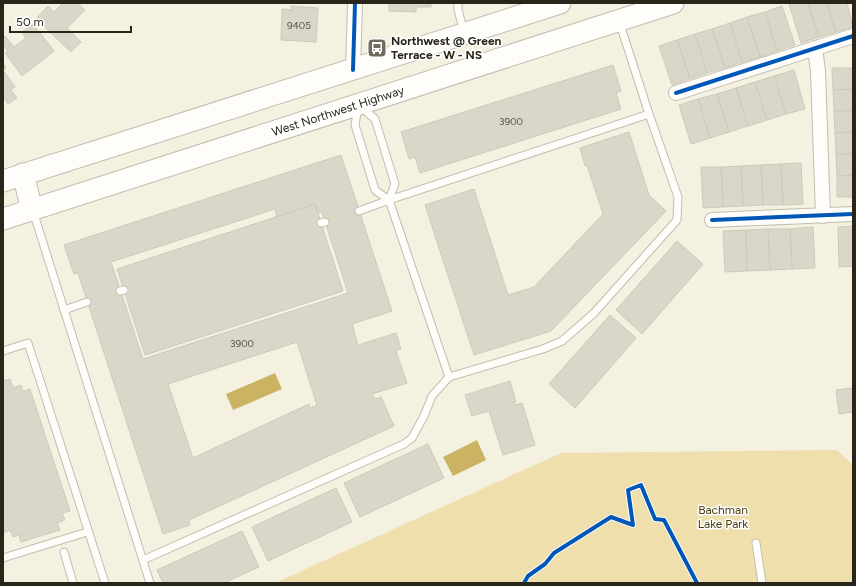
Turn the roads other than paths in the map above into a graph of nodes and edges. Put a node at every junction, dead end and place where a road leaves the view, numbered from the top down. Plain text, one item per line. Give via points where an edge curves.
1 (355, 3) edge
2 (458, 3) edge
3 (560, 3) edge
4 (673, 3) edge
5 (627, 13) edge
6 (465, 34) junction
7 (853, 36) edge
8 (815, 48) junction
9 (353, 70) junction
10 (676, 93) dead end
11 (358, 104) junction
12 (649, 114) junction
13 (23, 174) junction
14 (3, 181) edge
15 (389, 200) junction
16 (32, 210) junction
17 (359, 211) dead end
18 (853, 214) edge
19 (823, 216) junction
20 (3, 219) edge
21 (712, 220) dead end
22 (87, 302) dead end
23 (64, 310) junction
24 (3, 351) edge
25 (449, 377) junction
26 (88, 532) junction
27 (756, 543) dead end
28 (64, 552) dead end
29 (3, 558) edge
30 (143, 560) junction
31 (73, 583) edge
32 (105, 583) edge
33 (150, 583) edge
34 (762, 583) edge

1 - 9 street
2 - 6 lane
3 - 6 main road
4 - 5 main road, West Northwest Highway
5 - 11 main road, West Northwest Highway
5 - 12 lane
6 - 9 main road
7 - 8 street
8 - 10 street
8 - 19 street
9 - 11 main road
9 - 13 main road
11 - 15 lane via 355,125 374,190
11 - 15 lane via 375,119 395,184
11 - 16 main road, West Northwest Highway
12 - 15 lane
12 - 25 lane via 678,197 677,220 594,313 562,341
13 - 14 main road
13 - 16 main road
15 - 17 lane
15 - 25 lane
16 - 20 main road, West Northwest Highway
16 - 23 lane
18 - 19 street
19 - 21 street
22 - 23 lane
23 - 30 lane
24 - 26 lane via 28,343
25 - 30 lane via 432,396 412,438 404,444
26 - 29 lane
26 - 32 lane
27 - 34 lane
28 - 31 lane
30 - 33 lane

